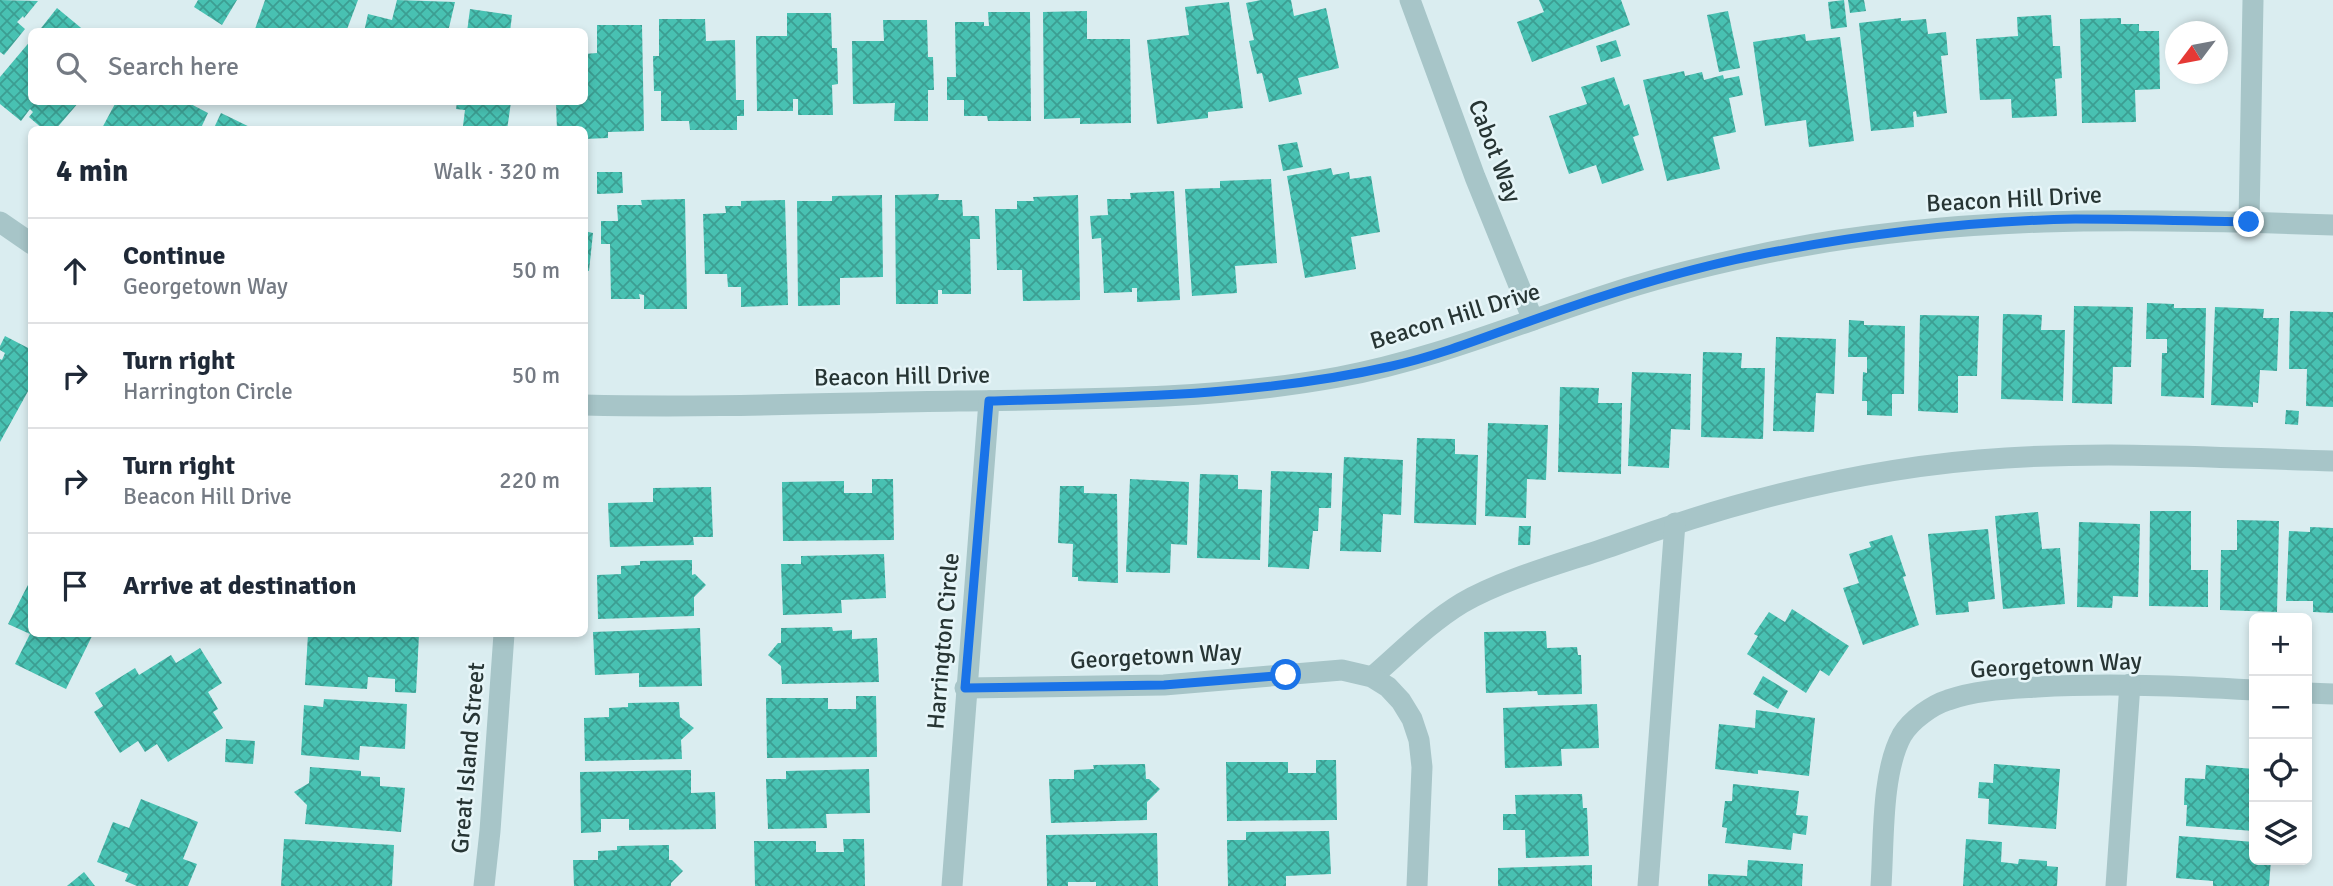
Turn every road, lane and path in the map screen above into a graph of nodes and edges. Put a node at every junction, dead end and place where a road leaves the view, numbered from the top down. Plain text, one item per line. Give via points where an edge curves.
1 (1410, 0) edge
2 (2253, 0) edge
3 (0, 222) edge
4 (2249, 222) junction
5 (2333, 225) edge
6 (28, 241) edge
7 (1533, 320) junction
8 (989, 401) junction
9 (588, 405) edge
10 (2333, 461) edge
11 (1675, 523) junction
12 (504, 637) edge
13 (1372, 677) junction
14 (2130, 684) junction
15 (965, 688) junction
16 (2249, 690) edge
17 (2312, 692) edge
18 (2333, 694) edge
19 (484, 886) edge
20 (952, 886) edge
21 (1417, 886) edge
22 (1648, 886) edge
23 (1881, 886) edge
24 (2116, 886) edge

1 - 7 street, Cabot Way
2 - 4 street
3 - 6 street
4 - 5 street, Beacon Hill Drive
4 - 7 street, Beacon Hill Drive via 2073,219 1958,225 1852,238 1676,275
7 - 8 street, Beacon Hill Drive via 1394,365 1272,388
8 - 9 street, Beacon Hill Drive
8 - 15 street, Harrington Circle
10 - 11 street via 2068,455 2003,458 1798,488
11 - 13 street via 1483,592 1435,622
11 - 22 street
12 - 19 street, Great Island Street
13 - 15 street, Georgetown Way via 1342,670 1164,685
13 - 21 street, Georgetown Way via 1401,701 1419,740 1422,779
14 - 16 street, Georgetown Way
14 - 23 street, Georgetown Way via 1978,692 1945,700 1921,714 1903,732 1893,756
14 - 24 street
15 - 20 street, Harrington Circle
17 - 18 street

